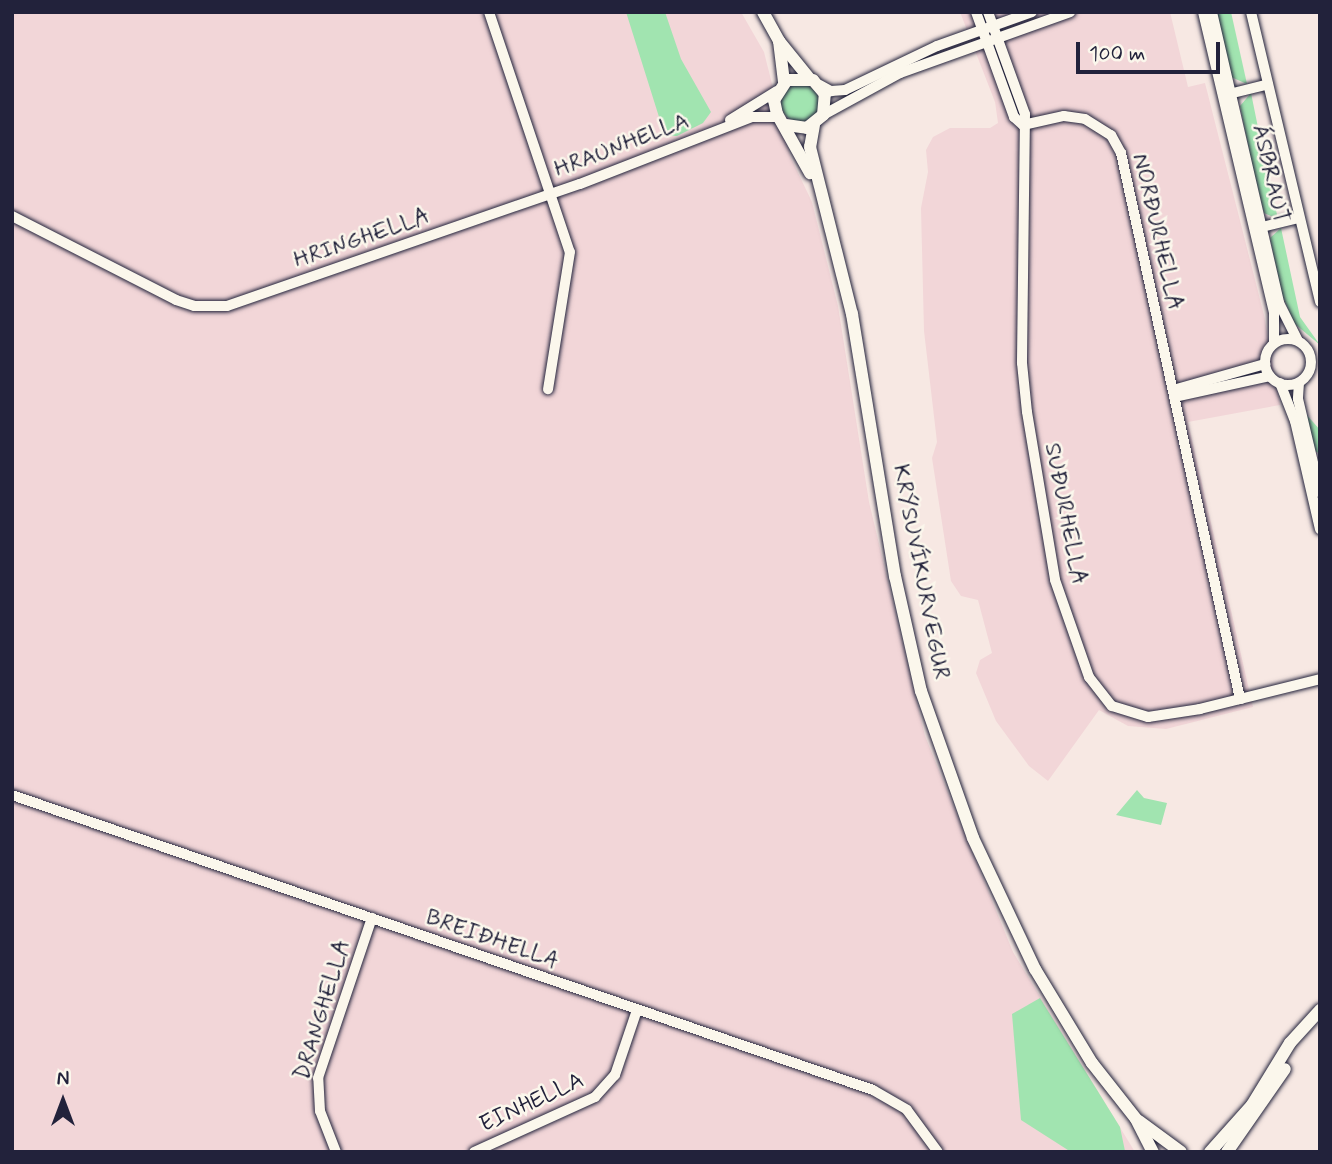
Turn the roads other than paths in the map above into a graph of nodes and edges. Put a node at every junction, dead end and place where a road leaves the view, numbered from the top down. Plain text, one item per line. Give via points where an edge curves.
1 (489, 12) edge
2 (763, 12) edge
3 (976, 12) edge
4 (988, 12) edge
5 (1032, 12) edge
6 (1070, 12) edge
7 (1203, 12) edge
8 (1212, 12) edge
9 (1251, 12) edge
10 (993, 25) junction
11 (982, 29) junction
12 (998, 39) junction
13 (779, 41) junction
14 (986, 43) junction
15 (814, 82) junction
16 (1268, 84) junction
17 (780, 87) junction
18 (1233, 93) junction
19 (818, 120) junction
20 (783, 121) junction
21 (1023, 125) junction
22 (706, 135) junction
23 (552, 194) junction
24 (822, 195) junction
25 (12, 215) edge
26 (1298, 218) junction
27 (1262, 227) junction
28 (1320, 302) edge
29 (1298, 341) junction
30 (1274, 343) junction
31 (1316, 357) edge
32 (1265, 364) junction
33 (1270, 376) junction
34 (1280, 383) junction
35 (1299, 383) junction
36 (548, 389) dead end
37 (1173, 394) junction
38 (1317, 464) edge
39 (1320, 492) edge
40 (1320, 529) edge
41 (1320, 679) edge
42 (1298, 687) junction
43 (1320, 688) edge
44 (1240, 699) junction
45 (12, 795) edge
46 (372, 918) junction
47 (638, 1010) junction
48 (1320, 1010) edge
49 (1320, 1020) edge
50 (1136, 1119) junction
51 (337, 1152) edge
52 (474, 1152) edge
53 (938, 1152) edge
54 (1153, 1152) edge
55 (1181, 1152) edge
56 (1210, 1152) edge
57 (1227, 1152) edge

1 - 23 street
2 - 13 main road
3 - 11 street, SUÐURHELLA
4 - 10 street, SUÐURHELLA
5 - 10 street
6 - 12 street
7 - 30 street, ÁSBRAUT via 1274,312
8 - 18 street, ÁSBRAUT
9 - 16 street
10 - 11 street
10 - 12 street, SUÐURHELLA
11 - 14 street, SUÐURHELLA
11 - 15 street via 845,90
12 - 14 street
12 - 21 street, SUÐURHELLA via 1025,114
13 - 15 main road
13 - 17 main road
14 - 19 street via 900,73
14 - 21 street, SUÐURHELLA via 1014,117
15 - 17 main road
15 - 19 main road via 826,100
16 - 18 street
16 - 26 street
17 - 20 main road via 774,105
17 - 22 street, HRAUNHELLA
18 - 27 street, ÁSBRAUT
19 - 20 main road via 800,129
19 - 24 main road, KRÝSUVÍKURVEGUR via 810,147
20 - 22 street, HRAUNHELLA via 758,115
20 - 24 main road, KRÝSUVÍKURVEGUR
21 - 37 street, NORÐURHELLA via 1064,116 1085,119 1111,135 1121,153
21 - 44 street, SUÐURHELLA via 1024,387 1050,556 1076,644 1095,690 1121,711 1170,716
22 - 23 street, HRAUNHELLA
23 - 25 street, HRINGHELLA via 213,307 176,300
23 - 36 street via 570,252
24 - 50 main road, KRÝSUVÍKURVEGUR via 861,358 908,638 948,772 990,878 1035,969 1092,1063
26 - 27 street
26 - 28 street
27 - 29 street, ÁSBRAUT via 1279,303
29 - 30 street
29 - 31 street
30 - 32 street
31 - 35 street
32 - 33 street
32 - 37 street
33 - 34 street
33 - 37 street
34 - 35 street
34 - 40 street via 1295,421
35 - 38 street via 1298,399
37 - 44 street, NORÐURHELLA
38 - 39 street
41 - 42 street, SUÐURHELLA
42 - 43 street, SUÐURHELLA
42 - 44 street, SUÐURHELLA
45 - 46 street, BREIÐHELLA
46 - 47 street, BREIÐHELLA
46 - 51 street, DRANGHELLA via 318,1078 320,1111
47 - 52 street, EINHELLA via 615,1075 595,1097
47 - 53 street, BREIÐHELLA via 881,1094 907,1110
48 - 56 main road via 1290,1043 1252,1105
49 - 57 main road
50 - 54 main road, KRÝSUVÍKURVEGUR
50 - 55 main road, KRÝSUVÍKURVEGUR

